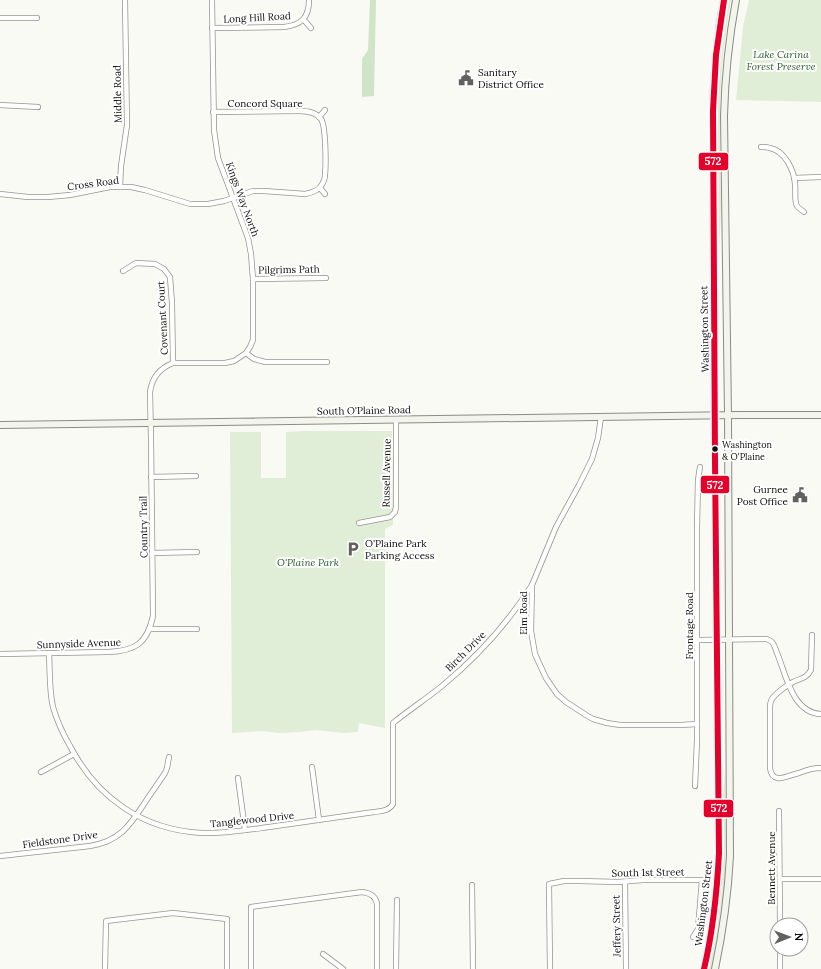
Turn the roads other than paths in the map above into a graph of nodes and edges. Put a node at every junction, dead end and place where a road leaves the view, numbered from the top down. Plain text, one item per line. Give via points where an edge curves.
1 (125, 0) edge
2 (212, 0) edge
3 (309, 0) edge
4 (724, 0) edge
5 (736, 0) edge
6 (0, 18) edge
7 (37, 18) dead end
8 (304, 20) junction
9 (212, 28) junction
10 (311, 28) dead end
11 (0, 105) edge
12 (38, 107) dead end
13 (325, 110) dead end
14 (213, 112) junction
15 (319, 117) junction
16 (761, 147) dead end
17 (821, 177) edge
18 (794, 178) junction
19 (120, 187) junction
20 (320, 188) junction
21 (0, 194) edge
22 (325, 194) dead end
23 (233, 197) junction
24 (804, 212) dead end
25 (123, 271) dead end
26 (326, 278) dead end
27 (252, 279) junction
28 (246, 353) junction
29 (328, 362) dead end
30 (173, 363) junction
31 (715, 415) junction
32 (728, 415) junction
33 (821, 415) edge
34 (600, 417) junction
35 (396, 420) junction
36 (150, 423) junction
37 (0, 425) edge
38 (700, 467) dead end
39 (196, 476) dead end
40 (151, 477) junction
41 (359, 523) dead end
42 (197, 552) dead end
43 (152, 553) junction
44 (532, 585) junction
45 (197, 629) dead end
46 (150, 630) junction
47 (812, 635) dead end
48 (698, 640) junction
49 (718, 640) junction
50 (728, 640) junction
51 (49, 653) junction
52 (0, 654) edge
53 (788, 685) junction
54 (821, 714) edge
55 (697, 724) junction
56 (74, 754) junction
57 (169, 757) dead end
58 (312, 767) dead end
59 (821, 768) edge
60 (41, 772) dead end
61 (238, 778) dead end
62 (695, 786) dead end
63 (780, 811) dead end
64 (374, 812) joint
65 (136, 815) junction
66 (319, 820) junction
67 (246, 830) junction
68 (0, 856) edge
69 (780, 879) junction
70 (821, 879) edge
71 (625, 882) junction
72 (472, 885) dead end
73 (397, 900) dead end
74 (780, 917) edge
75 (693, 937) dead end
76 (323, 954) dead end
77 (780, 957) edge
78 (105, 969) edge
79 (227, 969) edge
80 (251, 969) edge
81 (344, 969) edge
82 (377, 969) edge
83 (396, 969) edge
84 (473, 969) edge
85 (550, 969) edge
86 (626, 969) edge
87 (704, 969) edge
88 (715, 969) edge
89 (780, 969) edge

1 - 19 street, Middle Road via 127,125
2 - 9 street, Kings Way North
3 - 8 street, Long Hill Road via 309,10
4 - 31 main road, Washington Street via 714,96
5 - 32 main road via 728,50 725,108
6 - 7 street
8 - 9 street, Long Hill Road via 293,26 284,27
8 - 10 street
9 - 14 street, Kings Way North
11 - 12 street
13 - 15 street
14 - 15 street, Concord Square via 310,111
14 - 23 street, Kings Way North via 216,150
15 - 20 street via 324,127 326,176
16 - 18 street via 770,147 782,154
17 - 18 street
18 - 24 street via 795,203
19 - 21 street, Cross Road via 70,196
19 - 23 street, Cross Road via 146,190 190,204 214,203
20 - 22 street
20 - 23 street via 305,194 264,190
23 - 27 street, Kings Way North via 248,238
25 - 30 street, Covenant Court via 136,263 155,264 164,269 170,277
26 - 27 street, Pilgrims Path
27 - 28 street, Kings Way North via 253,335
28 - 29 street via 258,361 265,362
28 - 30 street via 225,363
30 - 36 street via 158,372 150,386
31 - 32 main road, South O'Plaine Road
31 - 34 main road, South O'Plaine Road
31 - 49 main road, Washington Street
32 - 33 main road, South O'Plaine Road
32 - 50 main road
34 - 35 main road, South O'Plaine Road
34 - 44 street, Elm Road via 592,459 556,527
35 - 36 main road, South O'Plaine Road
35 - 41 street, Russell Avenue via 395,512 390,517
36 - 37 main road, South O'Plaine Road
36 - 40 street, Country Trail
38 - 48 street, Frontage Road via 697,528
39 - 40 street
40 - 43 street, Country Trail
42 - 43 street
43 - 46 street, Country Trail via 153,616
44 - 55 street, Elm Road via 531,631 535,654 548,681 566,702 586,715 607,723 635,726
44 - 64 street, Birch Drive via 506,621 466,664 442,686 392,723 393,804 388,810
45 - 46 street
46 - 51 street, Sunnyside Avenue via 137,646 122,651
47 - 53 street via 812,670 808,675
48 - 49 street
48 - 55 street, Frontage Road
49 - 50 street
49 - 87 main road, Washington Street via 719,870 714,920
50 - 53 street via 766,639 772,642
50 - 88 main road via 730,862 726,914
51 - 52 street, Sunnyside Avenue
51 - 56 street, Tanglewood Drive via 54,708
53 - 54 street via 804,708
53 - 59 street via 771,700 770,774 781,778
55 - 62 street, Frontage Road
56 - 60 street
56 - 65 street, Tanglewood Drive via 100,789
57 - 65 street, Fieldstone Drive via 165,773
58 - 66 street
61 - 67 street
63 - 69 street, Bennett Avenue
64 - 66 street, Tanglewood Drive
65 - 67 street, Tanglewood Drive via 160,826 191,832
65 - 68 street, Fieldstone Drive via 126,828 111,840 97,845
66 - 67 street, Tanglewood Drive
69 - 70 street
69 - 74 street, Bennett Avenue
71 - 75 street, South 1st Street via 702,880 698,929
71 - 85 street, South 1st Street via 580,881 549,884
71 - 86 street, Jeffery Street
72 - 84 street
73 - 83 street
76 - 81 street
77 - 89 street
78 - 79 street via 106,920 173,913 226,919
80 - 82 street via 251,907 362,892 371,894 377,901

